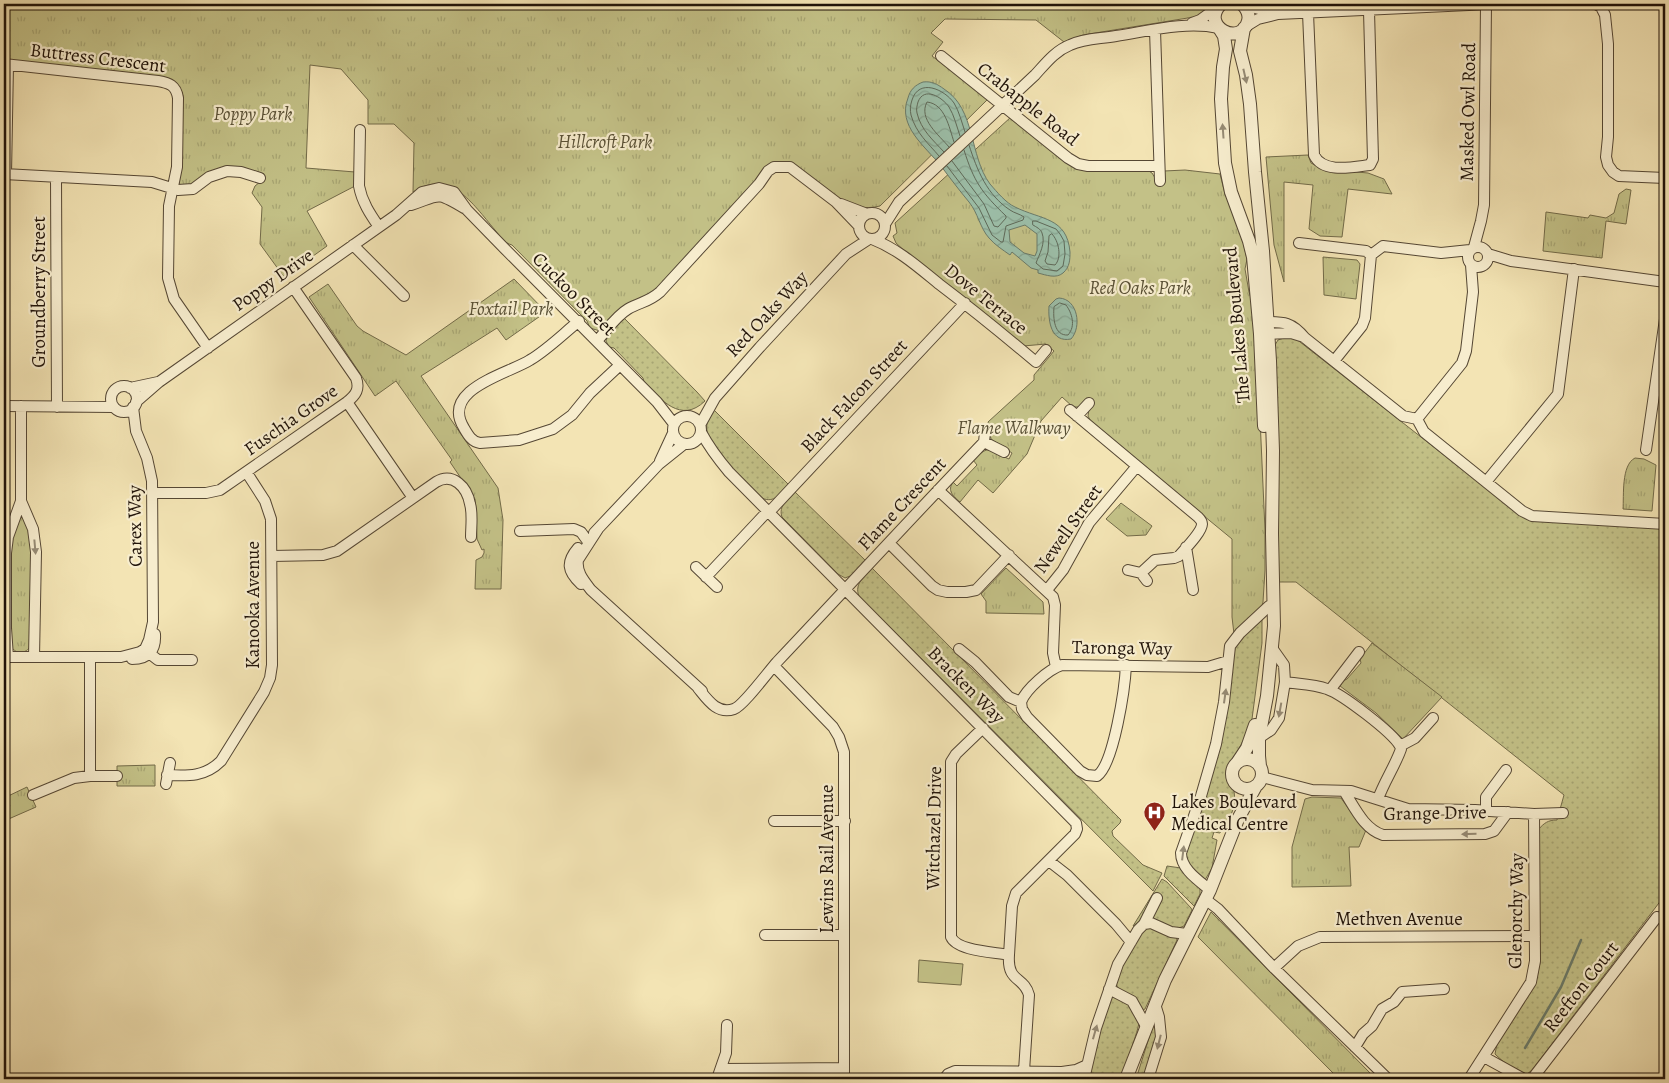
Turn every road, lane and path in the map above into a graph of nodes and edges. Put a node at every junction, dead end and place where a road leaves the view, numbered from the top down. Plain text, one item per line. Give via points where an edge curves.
1 (1243, 4) edge
2 (1486, 4) edge
3 (1490, 4) edge
4 (1219, 5) edge
5 (1602, 5) edge
6 (1369, 11) junction
7 (1308, 13) junction
8 (1278, 14) junction
9 (1184, 26) junction
10 (1219, 28) junction
11 (1244, 28) junction
12 (1155, 30) junction
13 (941, 56) dead end
14 (6, 65) edge
15 (1002, 106) junction
16 (361, 129) dead end
17 (1159, 166) junction
18 (5, 174) edge
19 (56, 177) junction
20 (260, 178) dead end
21 (1665, 178) edge
22 (1160, 181) dead end
23 (172, 188) junction
24 (1256, 189) junction
25 (438, 192) joint
26 (836, 202) junction
27 (899, 202) junction
28 (1235, 205) junction
29 (872, 214) junction
30 (1481, 221) junction
31 (379, 227) junction
32 (859, 228) junction
33 (884, 228) junction
34 (870, 239) junction
35 (1299, 243) dead end
36 (354, 245) junction
37 (846, 254) junction
38 (902, 254) junction
39 (1372, 255) junction
40 (1470, 256) junction
41 (1485, 258) junction
42 (1574, 269) junction
43 (1665, 282) edge
44 (293, 287) junction
45 (1473, 292) junction
46 (404, 296) dead end
47 (965, 303) junction
48 (1665, 319) edge
49 (578, 322) junction
50 (1264, 328) junction
51 (597, 341) junction
52 (208, 348) junction
53 (1046, 350) dead end
54 (1334, 361) junction
55 (620, 364) junction
56 (159, 382) junction
57 (130, 388) junction
58 (112, 395) junction
59 (715, 398) junction
60 (348, 402) junction
61 (657, 402) junction
62 (1089, 403) dead end
63 (135, 404) junction
64 (4, 406) edge
65 (20, 406) junction
66 (57, 407) junction
67 (86, 407) junction
68 (118, 409) junction
69 (686, 416) junction
70 (1417, 419) junction
71 (701, 428) junction
72 (674, 429) junction
73 (136, 431) junction
74 (687, 444) junction
75 (1646, 450) dead end
76 (1004, 452) dead end
77 (718, 460) junction
78 (659, 464) junction
79 (1137, 466) junction
80 (247, 472) junction
81 (1486, 482) junction
82 (938, 490) junction
83 (153, 493) junction
84 (413, 498) junction
85 (21, 501) junction
86 (769, 511) junction
87 (1665, 524) edge
88 (8, 525) edge
89 (520, 531) dead end
90 (471, 537) dead end
91 (586, 541) junction
92 (889, 543) junction
93 (1186, 547) junction
94 (1009, 555) junction
95 (272, 556) junction
96 (1272, 565) junction
97 (696, 567) dead end
98 (1128, 570) dead end
99 (706, 577) junction
100 (717, 587) dead end
101 (846, 589) junction
102 (1047, 590) junction
103 (1193, 590) dead end
104 (1269, 606) junction
105 (1272, 648) junction
106 (959, 650) dead end
107 (147, 652) junction
108 (1359, 652) dead end
109 (6, 657) edge
110 (34, 657) junction
111 (90, 657) junction
112 (192, 660) dead end
113 (1228, 661) junction
114 (1126, 665) junction
115 (774, 666) junction
116 (1059, 666) junction
117 (1208, 667) junction
118 (1227, 675) junction
119 (1285, 682) junction
120 (1330, 690) junction
121 (1021, 702) junction
122 (1433, 718) dead end
123 (983, 728) junction
124 (1259, 738) junction
125 (1400, 746) junction
126 (170, 763) dead end
127 (1237, 763) junction
128 (1506, 770) dead end
129 (90, 776) junction
130 (117, 776) dead end
131 (1259, 776) junction
132 (1235, 783) junction
133 (1344, 792) junction
134 (33, 795) dead end
135 (1378, 799) junction
136 (1486, 811) junction
137 (1508, 812) junction
138 (1563, 813) dead end
139 (1534, 814) junction
140 (1238, 819) junction
141 (774, 821) dead end
142 (845, 821) junction
143 (1052, 858) junction
144 (1157, 898) dead end
145 (1205, 899) junction
146 (1657, 917) dead end
147 (1144, 924) junction
148 (1187, 934) junction
149 (765, 935) dead end
150 (844, 935) junction
151 (1534, 936) junction
152 (1134, 937) junction
153 (1009, 955) junction
154 (1274, 968) junction
155 (1109, 989) junction
156 (1444, 989) dead end
157 (1155, 1004) junction
158 (727, 1025) dead end
159 (1146, 1026) junction
160 (1355, 1047) junction
161 (1136, 1054) junction
162 (1484, 1057) junction
163 (1087, 1064) junction
164 (721, 1069) junction
165 (1024, 1071) junction
166 (1062, 1072) junction
167 (844, 1074) edge
168 (946, 1077) edge
169 (717, 1079) edge
170 (1078, 1079) edge
171 (1084, 1079) edge
172 (1126, 1079) edge
173 (1131, 1079) edge
174 (1148, 1079) edge
175 (1388, 1079) edge
176 (1469, 1079) edge
177 (1524, 1079) edge
178 (1532, 1079) edge

1 - 8 street
1 - 11 street, The Lakes Boulevard via 1248,14
2 - 3 street
2 - 6 street
2 - 30 street, Masked Owl Road via 1485,166
4 - 9 street via 1200,20
4 - 10 street, The Lakes Boulevard via 1215,18
5 - 21 street via 1608,44 1608,137 1615,170
6 - 7 street
6 - 7 street via 1373,159 1370,165 1341,168 1323,165 1314,155
7 - 8 street
8 - 11 street via 1258,19
9 - 10 street
9 - 12 street
10 - 11 street via 1234,34
28 -> 10 street, The Lakes Boulevard via 1225,163 1221,99 1226,48
11 -> 24 street, The Lakes Boulevard via 1240,51 1249,97
12 - 15 street via 1102,38 1065,53
12 - 17 street
13 - 15 street, Crabapple Road
14 - 18 street
14 - 23 street, Buttress Crescent via 158,81 173,86 178,93 178,102 177,167
15 - 17 street, Crabapple Road via 1078,164 1092,167
15 - 27 street
16 - 31 street via 361,195
17 - 22 street
18 - 19 street
19 - 23 street via 152,182
19 - 66 street, Groundberry Street
20 - 23 street via 226,171 209,177 192,189
23 - 52 street via 169,286 174,299
24 - 28 street via 1249,204
24 - 50 street, The Lakes Boulevard
25 - 31 street, Poppy Drive via 407,206
25 - 49 street, Cuckoo Street via 467,210
26 - 29 street
26 - 32 street
26 - 51 street via 789,170 774,167 660,292 624,311
27 - 29 street
27 - 33 street
28 - 50 street, The Lakes Boulevard via 1253,257
29 - 32 street via 862,219
29 - 33 street via 882,217
30 - 40 street
30 - 41 street
31 - 36 street, Poppy Drive
32 - 34 street
32 - 37 street, Red Oaks Way
33 - 34 street via 879,237
33 - 38 street, Dove Terrace
34 - 37 street, Red Oaks Way
34 - 38 street, Dove Terrace
35 - 39 street via 1366,251
36 - 44 street, Poppy Drive
36 - 46 street
37 - 59 street, Red Oaks Way
38 - 47 street, Dove Terrace
39 - 40 street via 1384,246
39 - 54 street via 1365,318
40 - 41 street via 1476,267
40 - 41 street via 1479,247
40 - 45 street
41 - 42 street
41 - 45 street
42 - 43 street
42 - 81 street via 1558,394
44 - 52 street, Poppy Drive
44 - 60 street, Fuschia Grove via 356,378 356,394
45 - 70 street via 1462,363
47 - 53 street, Dove Terrace via 1036,362
47 - 86 street, Black Falcon Street
48 - 75 street
49 - 51 street, Cuckoo Street
49 - 55 street via 534,358 488,379 464,398 459,409 460,418 471,439 477,443 514,441 548,431 572,415
50 - 54 street via 1280,322 1292,324
50 - 96 street, The Lakes Boulevard via 1265,447
51 - 55 street, Cuckoo Street
52 - 56 street, Poppy Drive
54 - 70 street via 1403,416
55 - 61 street, Cuckoo Street
56 - 57 street, Poppy Drive
56 - 63 street, Poppy Drive
57 - 58 street via 120,387
57 - 63 street via 135,394
58 - 67 street
58 - 68 street via 112,402
59 - 69 street, Red Oaks Way
59 - 71 street, Red Oaks Way
60 - 80 street, Fuschia Grove
60 - 84 street
61 - 69 street, Cuckoo Street
61 - 72 street, Cuckoo Street
62 - 79 street via 1073,413
63 - 68 street via 129,411
63 - 73 street, Carex Way
64 - 65 street
65 - 66 street
65 - 85 street
66 - 67 street
67 - 68 street
68 - 73 street, Carex Way
69 - 71 street via 694,418
69 - 72 street
70 - 81 street via 1424,432
71 - 74 street via 697,440
71 - 77 street, Bracken Way
72 - 74 street via 677,440
72 - 78 street
73 - 83 street, Carex Way via 150,471
74 - 77 street, Bracken Way
74 - 78 street
76 - 82 street, Flame Crescent via 984,437
77 - 86 street, Bracken Way
78 - 91 street
79 - 93 street via 1201,520 1201,527
79 - 102 street, Newell Street via 1089,523 1063,570
80 - 83 street, Fuschia Grove via 213,492
80 - 95 street, Kanooka Avenue via 268,509 272,526
81 - 87 street via 1532,516
82 - 92 street, Flame Crescent
82 - 94 street
83 - 107 street, Carex Way via 153,622
84 - 90 street via 440,480 450,478 458,482 470,504
84 - 95 street via 330,554
85 - 88 street
85 -> 110 street via 33,529 36,552
86 - 99 street, Black Falcon Street
86 - 101 street, Bracken Way
88 - 109 street
89 - 91 street via 555,531
91 - 115 street, Flame Crescent via 577,565 591,590 714,706 723,711 738,708
92 - 94 street via 932,586 947,592 976,590
92 - 101 street, Flame Crescent
93 - 98 street via 1174,558 1155,560 1144,577
93 - 103 street
94 - 102 street
95 - 126 street, Kanooka Avenue via 272,665 268,684 221,761 210,771 166,780
96 - 104 street, The Lakes Boulevard
96 - 105 street, The Lakes Boulevard
97 - 99 street
99 - 100 street
101 - 115 street, Flame Crescent
101 - 123 street, Bracken Way
102 - 116 street via 1055,605 1055,644
104 - 113 street via 1232,642
104 - 127 street, The Lakes Boulevard via 1256,719 1247,748
105 - 119 street via 1284,665
105 - 124 street, The Lakes Boulevard
106 - 121 street via 1009,697
107 - 111 street via 122,657
107 - 112 street via 162,660
108 - 120 street
109 - 110 street
110 - 111 street
111 - 129 street
113 - 117 street, Taronga Way
113 - 118 street
114 - 116 street, Taronga Way
114 - 117 street, Taronga Way
114 - 121 street via 1113,738 1105,768 1097,776 1087,776 1080,771 1027,717
115 - 142 street, Lewins Rail Avenue via 827,720 839,737 845,759
116 - 121 street, Taronga Way
117 - 118 street, Taronga Way
145 -> 118 street via 1182,861 1181,853 1212,761
119 - 120 street
119 -> 124 street via 1279,718 1271,730
120 - 125 street via 1384,729
122 - 125 street via 1415,738
123 - 143 street, Bracken Way via 1076,823 1075,834
123 - 153 street, Witchazel Drive via 951,762 950,931 953,941 962,947
124 - 131 street, The Lakes Boulevard
125 - 135 street
127 - 131 street via 1247,759 1256,762
127 - 132 street via 1232,775
128 - 136 street via 1486,797
129 - 130 street
129 - 134 street via 68,780
131 - 132 street via 1252,788 1243,788
131 - 133 street, Grange Drive via 1312,790
131 - 140 street
132 - 140 street
133 - 135 street, Grange Drive
137 -> 133 street, Grange Drive via 1494,831 1485,834 1383,835 1366,826
135 - 136 street, Grange Drive via 1408,809
136 - 137 street, Grange Drive
137 - 139 street, Grange Drive
138 - 139 street, Grange Drive
139 - 151 street, Glenorchy Way
140 - 145 street
141 - 142 street
142 - 150 street, Lewins Rail Avenue
143 - 152 street via 1116,924
143 - 153 street, Bracken Way via 1014,897
144 - 147 street
145 - 148 street
145 - 154 street
146 - 178 street, Reefton Court
147 - 148 street via 1151,923 1171,932
147 - 152 street
148 - 157 street
149 - 150 street
150 - 167 street, Lewins Rail Avenue
151 - 154 street, Methven Avenue via 1320,937 1298,946
151 - 162 street, Glenorchy Way via 1535,961 1531,982
152 - 155 street via 1118,964
153 - 165 street via 1009,968 1028,995
154 - 160 street
155 - 159 street via 1132,1001
163 -> 155 street
156 - 160 street via 1402,992 1382,1009
157 - 159 street
157 -> 174 street via 1161,1037
158 - 164 street via 726,1054
159 - 161 street
160 - 175 street
161 - 172 street
161 - 173 street
162 - 176 street, Glenorchy Way
162 - 177 street
163 - 166 street
163 - 171 street
164 - 167 street
164 - 169 street
165 - 166 street
165 - 168 street via 961,1071
166 - 170 street

